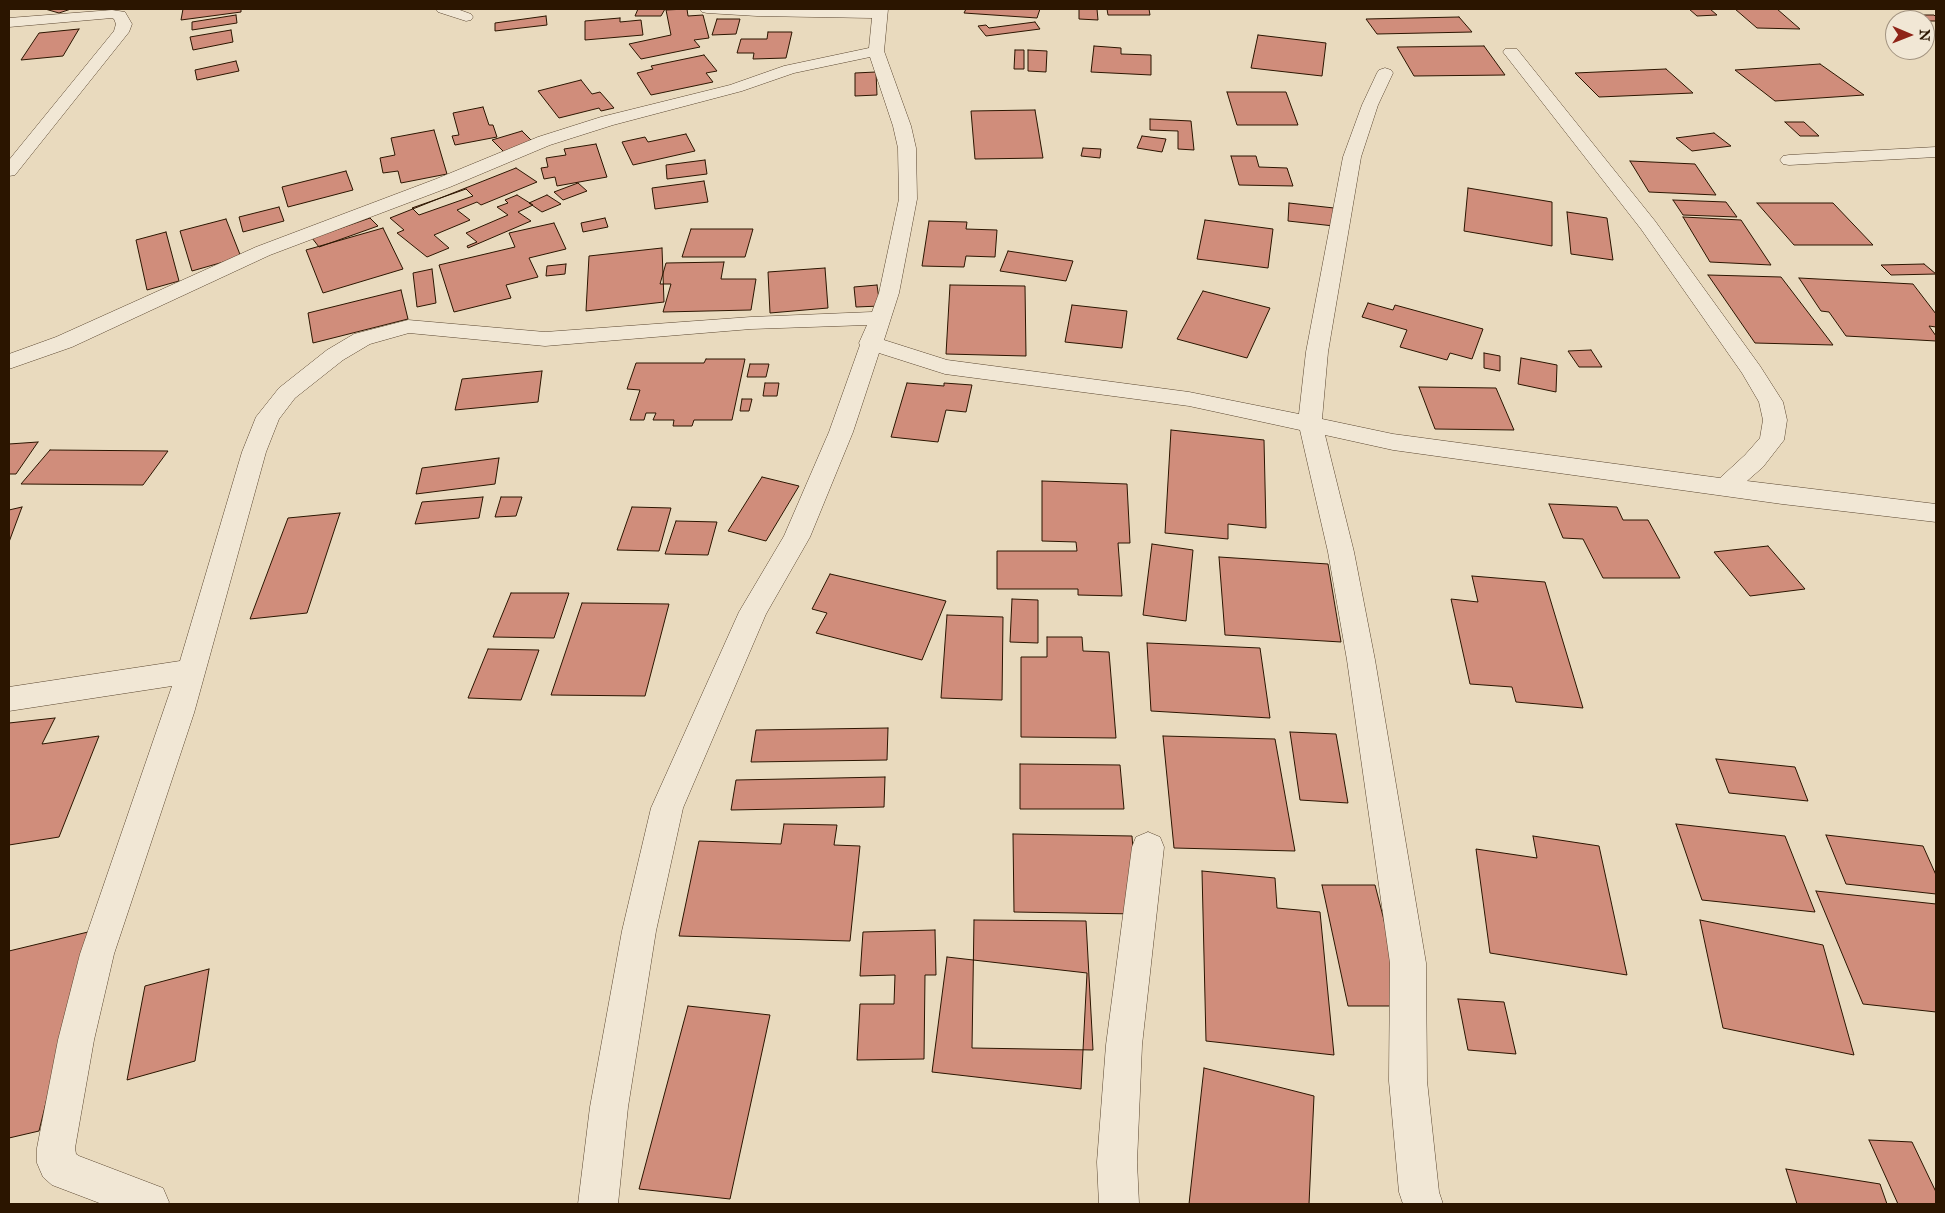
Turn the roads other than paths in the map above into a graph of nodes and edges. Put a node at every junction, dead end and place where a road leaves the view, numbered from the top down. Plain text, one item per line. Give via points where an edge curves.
1 (443, 9) edge
2 (707, 9) edge
3 (881, 11) edge
4 (466, 17) dead end
5 (9, 22) edge
6 (876, 51) junction
7 (1511, 52) dead end
8 (1385, 73) dead end
9 (1936, 152) edge
10 (1789, 160) dead end
11 (9, 171) edge
12 (881, 318) junction
13 (870, 343) junction
14 (9, 362) edge
15 (1310, 424) junction
16 (1725, 487) junction
17 (1936, 513) edge
18 (191, 671) junction
19 (9, 699) edge
20 (1148, 847) dead end
21 (149, 1202) dead end
22 (598, 1204) edge
23 (1119, 1204) edge
24 (1423, 1204) edge

1 - 4 street
2 - 3 street
3 - 6 street
5 - 11 street via 112,14 120,16 124,24 121,32
6 - 12 street via 908,148 908,199
6 - 14 street via 790,69 736,88 607,121 544,141 263,251 73,339
7 - 16 street via 1648,225 1771,402 1775,420 1772,440
8 - 15 street via 1352,157 1316,352
9 - 10 street
12 - 13 street
12 - 18 street via 751,323 545,339 408,326 362,338 287,392 268,417 241,492
13 - 15 street via 952,368 1189,399
13 - 22 street via 841,432 797,537 753,612 666,808 637,941 609,1107
15 - 16 street via 1393,442
15 - 24 street via 1341,552 1361,660 1408,963 1408,1081
16 - 17 street
18 - 19 street
18 - 21 street via 97,954 76,1040 56,1148 57,1163 66,1171
20 - 23 street via 1124,1045 1117,1162

